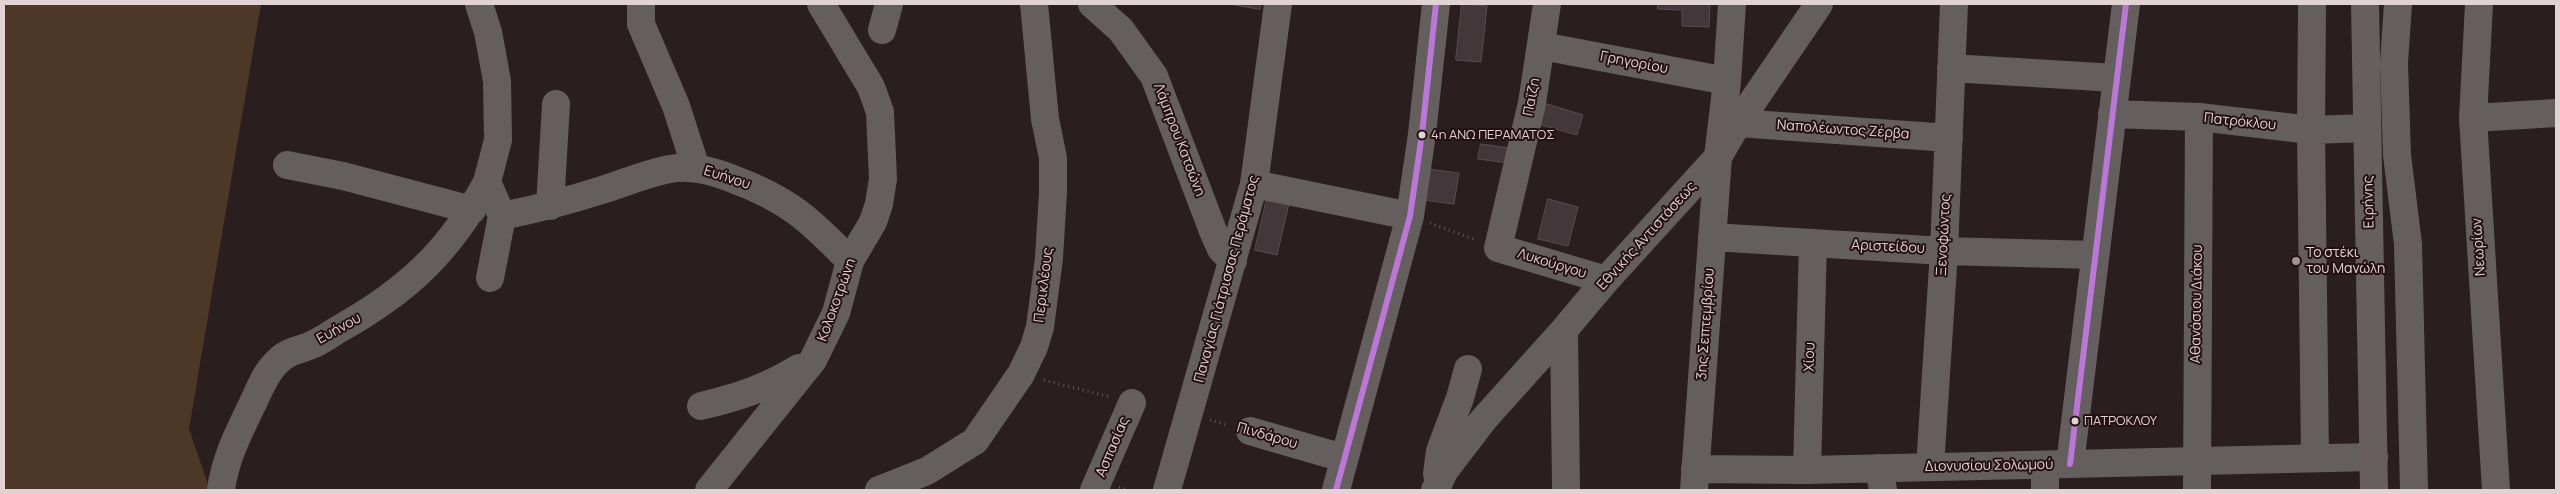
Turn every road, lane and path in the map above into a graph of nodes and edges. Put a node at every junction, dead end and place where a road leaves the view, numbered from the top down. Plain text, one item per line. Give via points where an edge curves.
1 (479, 4) edge
2 (641, 4) edge
3 (821, 4) edge
4 (889, 4) edge
5 (1034, 4) edge
6 (1092, 4) edge
7 (1278, 4) edge
8 (1436, 4) edge
9 (1547, 4) edge
10 (1732, 4) edge
11 (1819, 4) edge
12 (1954, 4) edge
13 (2126, 4) edge
14 (2312, 4) edge
15 (2365, 4) edge
16 (2398, 4) edge
17 (2479, 4) edge
18 (882, 30) dead end
19 (1542, 46) junction
20 (1951, 68) junction
21 (2115, 78) junction
22 (1727, 81) junction
23 (556, 104) dead end
24 (2556, 113) edge
25 (2112, 114) junction
26 (2199, 117) junction
27 (2473, 118) junction
28 (1045, 119) junction
29 (1738, 123) junction
30 (2367, 128) junction
31 (2310, 130) junction
32 (1948, 138) junction
33 (1718, 157) junction
34 (287, 165) dead end
35 (696, 168) junction
36 (487, 182) junction
37 (1254, 184) junction
38 (550, 206) junction
39 (472, 210) junction
40 (502, 216) junction
41 (1410, 216) junction
42 (1712, 237) junction
43 (1813, 243) junction
44 (1498, 248) junction
45 (1944, 251) junction
46 (2094, 255) junction
47 (850, 261) junction
48 (1232, 261) junction
49 (490, 278) dead end
50 (1606, 280) junction
51 (1564, 330) junction
52 (813, 360) junction
53 (1468, 369) dead end
54 (1022, 374) junction
55 (1132, 403) joint
56 (701, 406) dead end
57 (1190, 414) junction
58 (1250, 431) joint
59 (2374, 457) junction
60 (1344, 458) junction
61 (2315, 458) junction
62 (2196, 461) junction
63 (1930, 467) junction
64 (1807, 470) junction
65 (938, 473) edge
66 (2053, 473) edge
67 (1881, 479) edge
68 (1694, 480) edge
69 (1436, 486) edge
70 (221, 490) edge
71 (710, 490) edge
72 (879, 490) edge
73 (1094, 490) edge
74 (1167, 490) edge
75 (1336, 490) edge
76 (1566, 490) edge
77 (2197, 490) edge
78 (2374, 490) edge
79 (2414, 490) edge
80 (2496, 490) edge

1 - 36 street, Ευήνου via 497,81 498,140
2 - 35 street via 641,24 676,106
3 - 47 street, Κολοκοτρώνη via 871,87 880,112 883,179 879,204 873,222
4 - 18 street
5 - 28 street, Περικλέους
6 - 48 street, Λάμπρου Κατσώνη via 1122,30 1154,76 1213,231 1221,249
7 - 37 street, Παναγίας Γιάτρισσας Περάματος
8 - 41 street
9 - 19 street, Παΐζη
10 - 22 street, 3ης Σεπτεμβρίου
11 - 29 street, Εθνικής Αντιστάσεως
12 - 20 street, Ξενοφώντος
13 - 21 street
14 - 31 street
15 - 30 main road, Ειρήνης
16 - 79 street via 2394,72 2398,155 2408,244
17 - 27 street, Νεωρίων
19 - 22 street, Γρηγορίου
19 - 44 street, Παΐζη
20 - 21 street
20 - 32 street, Ξενοφώντος
21 - 25 street
22 - 33 street, 3ης Σεπτεμβρίου
23 - 38 street
24 - 27 street
25 - 26 street, Πατρόκλου
25 - 46 street
26 - 31 street, Πατρόκλου
26 - 62 street, Αθανάσιου Διάκου
27 - 80 street, Νεωρίων
28 - 54 street, Περικλέους via 1053,158 1048,258 1040,327
28 - 65 street via 1040,156 1039,232 1026,322 1007,367 957,439
29 - 32 street, Ναπολέωντος Ζέρβα
29 - 33 street, Εθνικής Αντιστάσεως
30 - 31 street, Πατρόκλου
30 - 59 main road, Ειρήνης
31 - 61 street
32 - 45 street, Ξενοφώντος
33 - 42 street, 3ης Σεπτεμβρίου
33 - 50 street, Εθνικής Αντιστάσεως
34 - 39 street via 343,176
35 - 38 street, Ευήνου via 672,168 644,175
35 - 47 street, Ευήνου via 766,191 789,204
36 - 39 street, Ευήνου
36 - 40 street
37 - 41 street
37 - 48 street, Παναγίας Γιάτρισσας Περάματος
38 - 40 street, Ευήνου
39 - 70 street, Ευήνου via 440,251 390,299 310,346 289,352 276,363 266,376 231,447
40 - 49 street
41 - 44 path
41 - 60 street
42 - 43 street, Αριστείδου
42 - 68 street, 3ης Σεπτεμβρίου
43 - 45 street, Αριστείδου
43 - 64 street, Χίου
44 - 50 street, Λυκούργου
45 - 46 street, Αριστείδου
45 - 63 street, Ξενοφώντος
46 - 66 street
47 - 52 street, Κολοκοτρώνη via 836,313
48 - 57 street, Παναγίας Γιάτρισσας Περάματος
50 - 51 street, Εθνικής Αντιστάσεως
51 - 69 street, Εθνικής Αντιστάσεως via 1484,419
51 - 76 street
52 - 56 street via 774,384
52 - 71 street, Κολοκοτρώνη
53 - 69 street via 1440,452
54 - 55 path
54 - 65 street, Περικλέους via 975,440
55 - 73 street, Ασπασίας
57 - 58 path, Πινδάρου
57 - 74 street, Παναγίας Γιάτρισσας Περάματος
58 - 60 street, Πινδάρου
59 - 61 street, Διονυσίου Σολωμού
59 - 78 main road, Ειρήνης
60 - 75 street
61 - 62 street, Διονυσίου Σολωμού
62 - 66 street, Διονυσίου Σολωμού
62 - 77 street, Αθανάσιου Διάκου
63 - 66 street, Διονυσίου Σολωμού
63 - 67 street, Διονυσίου Σολωμού
64 - 67 street, Διονυσίου Σολωμού
64 - 68 street, Διονυσίου Σολωμού
65 - 72 street, Περικλέους

